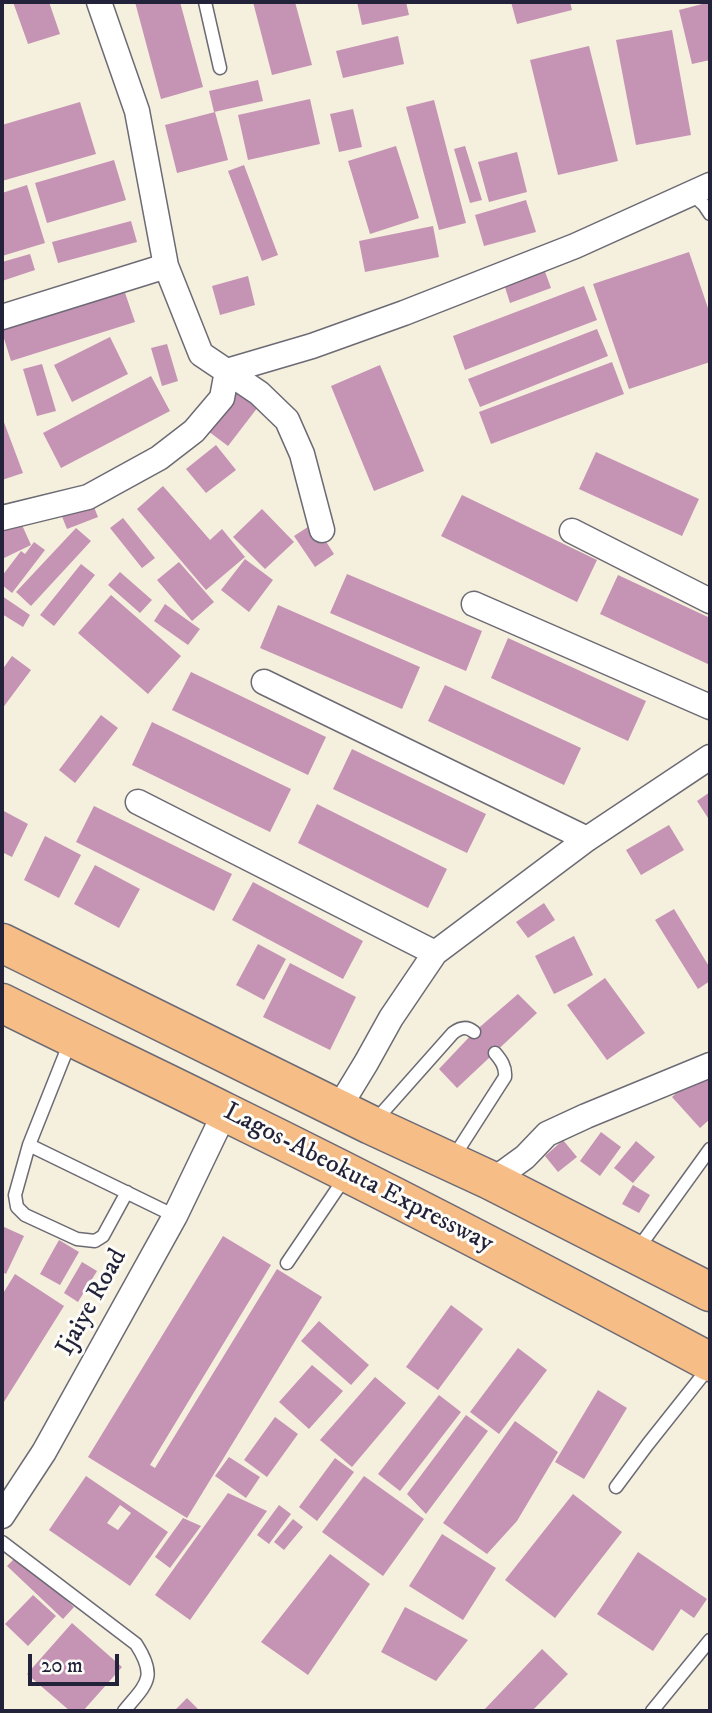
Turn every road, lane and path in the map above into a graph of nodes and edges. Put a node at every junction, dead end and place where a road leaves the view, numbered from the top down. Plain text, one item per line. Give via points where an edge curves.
1 (99, 2) edge
2 (205, 2) edge
3 (220, 68) dead end
4 (701, 189) edge
5 (710, 214) edge
6 (166, 266) junction
7 (2, 317) edge
8 (227, 371) junction
9 (2, 518) edge
10 (321, 530) dead end
11 (572, 531) dead end
12 (710, 601) edge
13 (474, 604) dead end
14 (264, 682) dead end
15 (710, 707) edge
16 (710, 757) edge
17 (138, 802) dead end
18 (587, 839) junction
19 (2, 943) edge
20 (435, 953) junction
21 (2, 1003) edge
22 (474, 1032) dead end
23 (72, 1038) junction
24 (495, 1053) dead end
25 (710, 1065) edge
26 (225, 1112) junction
27 (354, 1117) junction
28 (29, 1145) junction
29 (710, 1149) edge
30 (451, 1161) junction
31 (347, 1174) junction
32 (492, 1181) junction
33 (127, 1192) junction
34 (175, 1216) junction
35 (635, 1253) junction
36 (287, 1263) dead end
37 (710, 1292) edge
38 (710, 1364) edge
39 (616, 1487) dead end
40 (3, 1511) edge
41 (2, 1542) edge
42 (710, 1640) edge
43 (124, 1711) edge
44 (652, 1711) edge

1 - 6 street via 137,111
2 - 3 lane
4 - 5 lane
4 - 8 street via 575,246 404,313
6 - 7 street
6 - 8 street via 201,354
8 - 9 street via 222,398 194,431 159,458 88,498
8 - 10 street via 287,420 302,454
11 - 12 street
13 - 15 street
14 - 18 street
16 - 18 street
17 - 20 street
18 - 20 street
19 - 27 highway, Lagos-Abeokuta Expressway
20 - 27 street via 366,1063
21 - 23 highway, Lagos-Abeokuta Expressway
22 - 27 lane via 464,1028 453,1033
23 - 26 highway, Lagos-Abeokuta Expressway
23 - 28 lane
24 - 30 lane via 505,1077
25 - 32 street via 547,1134
26 - 31 highway, Lagos-Abeokuta Expressway
26 - 34 street, Ijaiye Road
27 - 30 highway, Lagos-Abeokuta Expressway
28 - 33 lane
28 - 33 lane via 15,1195 17,1207 25,1215 77,1239 95,1241 103,1236
29 - 35 lane
30 - 32 highway, Lagos-Abeokuta Expressway
31 - 36 lane
31 - 38 highway, Lagos-Abeokuta Expressway via 573,1288
32 - 35 highway, Lagos-Abeokuta Expressway
33 - 34 lane
34 - 40 street, Ijaiye Road via 44,1452
35 - 37 highway, Lagos-Abeokuta Expressway
38 - 39 lane
41 - 43 lane via 136,1644 146,1659 149,1677
42 - 44 lane

